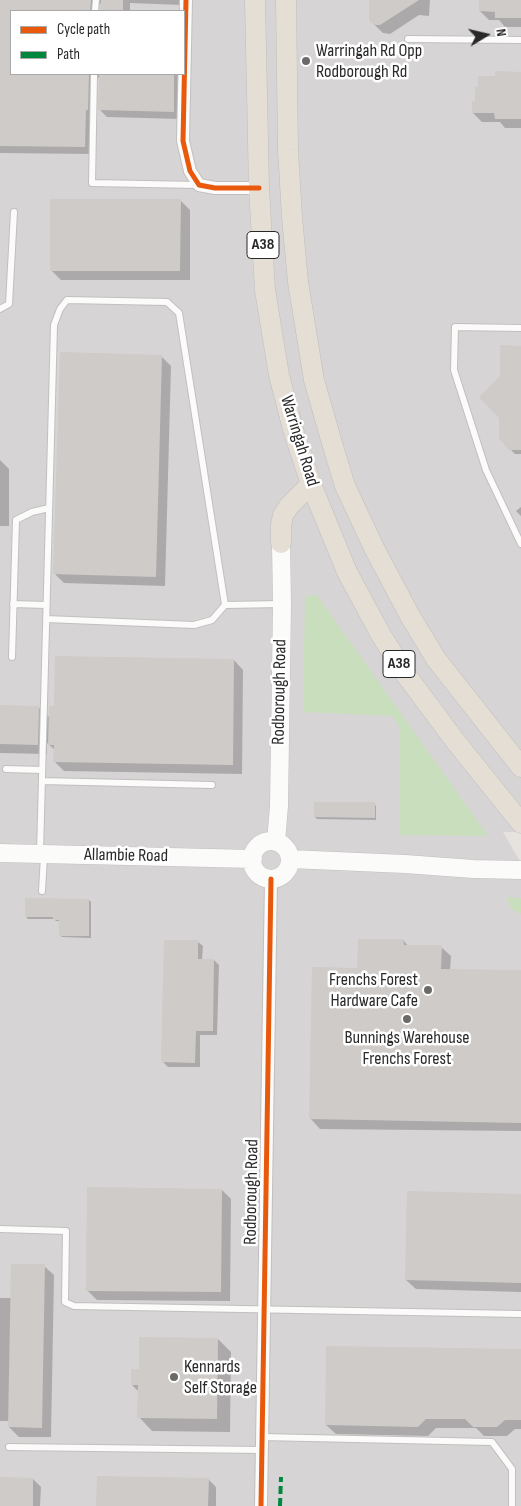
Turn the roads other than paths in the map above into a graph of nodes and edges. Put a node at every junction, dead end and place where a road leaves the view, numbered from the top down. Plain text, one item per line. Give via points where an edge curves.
1 (186, 0) edge
2 (255, 0) edge
3 (286, 0) edge
4 (408, 38) dead end
5 (521, 40) edge
6 (185, 47) edge
7 (94, 75) edge
8 (184, 75) edge
9 (199, 185) junction
10 (259, 188) junction
11 (14, 212) dead end
12 (0, 309) edge
13 (521, 328) edge
14 (311, 484) junction
15 (49, 508) junction
16 (281, 543) joint
17 (521, 544) edge
18 (13, 604) junction
19 (282, 604) junction
20 (46, 605) junction
21 (225, 605) junction
22 (46, 619) junction
23 (12, 657) dead end
24 (521, 767) edge
25 (6, 769) dead end
26 (42, 770) junction
27 (42, 781) junction
28 (212, 785) dead end
29 (521, 823) edge
30 (276, 842) junction
31 (0, 853) edge
32 (42, 854) junction
33 (252, 859) junction
34 (290, 859) junction
35 (521, 870) edge
36 (271, 878) junction
37 (42, 891) dead end
38 (0, 1229) edge
39 (264, 1310) junction
40 (521, 1314) edge
41 (262, 1443) junction
42 (9, 1447) dead end
43 (261, 1506) edge
44 (512, 1506) edge

1 - 6 street
2 - 10 highway, Warringah Road / A38
3 - 24 highway, Warringah Road / A38 via 288,150 298,282 314,380 340,469 375,550 436,659
4 - 5 lane
7 - 9 lane via 92,182
8 - 9 street via 183,142 190,171
9 - 10 street
10 - 14 highway, Warringah Road / A38 via 266,290 279,375
11 - 12 lane via 10,304
13 - 17 lane via 455,327 454,370 486,470
14 - 16 highway via 283,516
14 - 29 highway, Warringah Road / A38 via 347,572 381,635 406,675
15 - 18 lane via 16,520
15 - 20 lane
15 - 21 lane via 54,325 60,309 67,300 167,302 179,313
16 - 19 main road, Rodborough Road
18 - 20 lane
18 - 23 lane
19 - 21 lane
19 - 30 main road, Rodborough Road
20 - 22 lane
21 - 22 lane via 212,620 194,625
22 - 26 lane
25 - 26 lane
26 - 27 lane
27 - 28 lane
27 - 32 lane
30 - 33 main road via 260,845
30 - 34 main road via 286,848
31 - 32 main road, Allambie Road
32 - 33 main road, Allambie Road
32 - 37 lane
33 - 36 main road via 256,870 265,878
34 - 35 main road
34 - 36 main road via 286,870 277,878
36 - 39 street, Rodborough Road
38 - 39 lane via 66,1231 65,1302 74,1306
39 - 40 lane
39 - 41 street, Rodborough Road
41 - 42 lane
41 - 43 street, Rodborough Road
41 - 44 lane via 492,1442 512,1469

